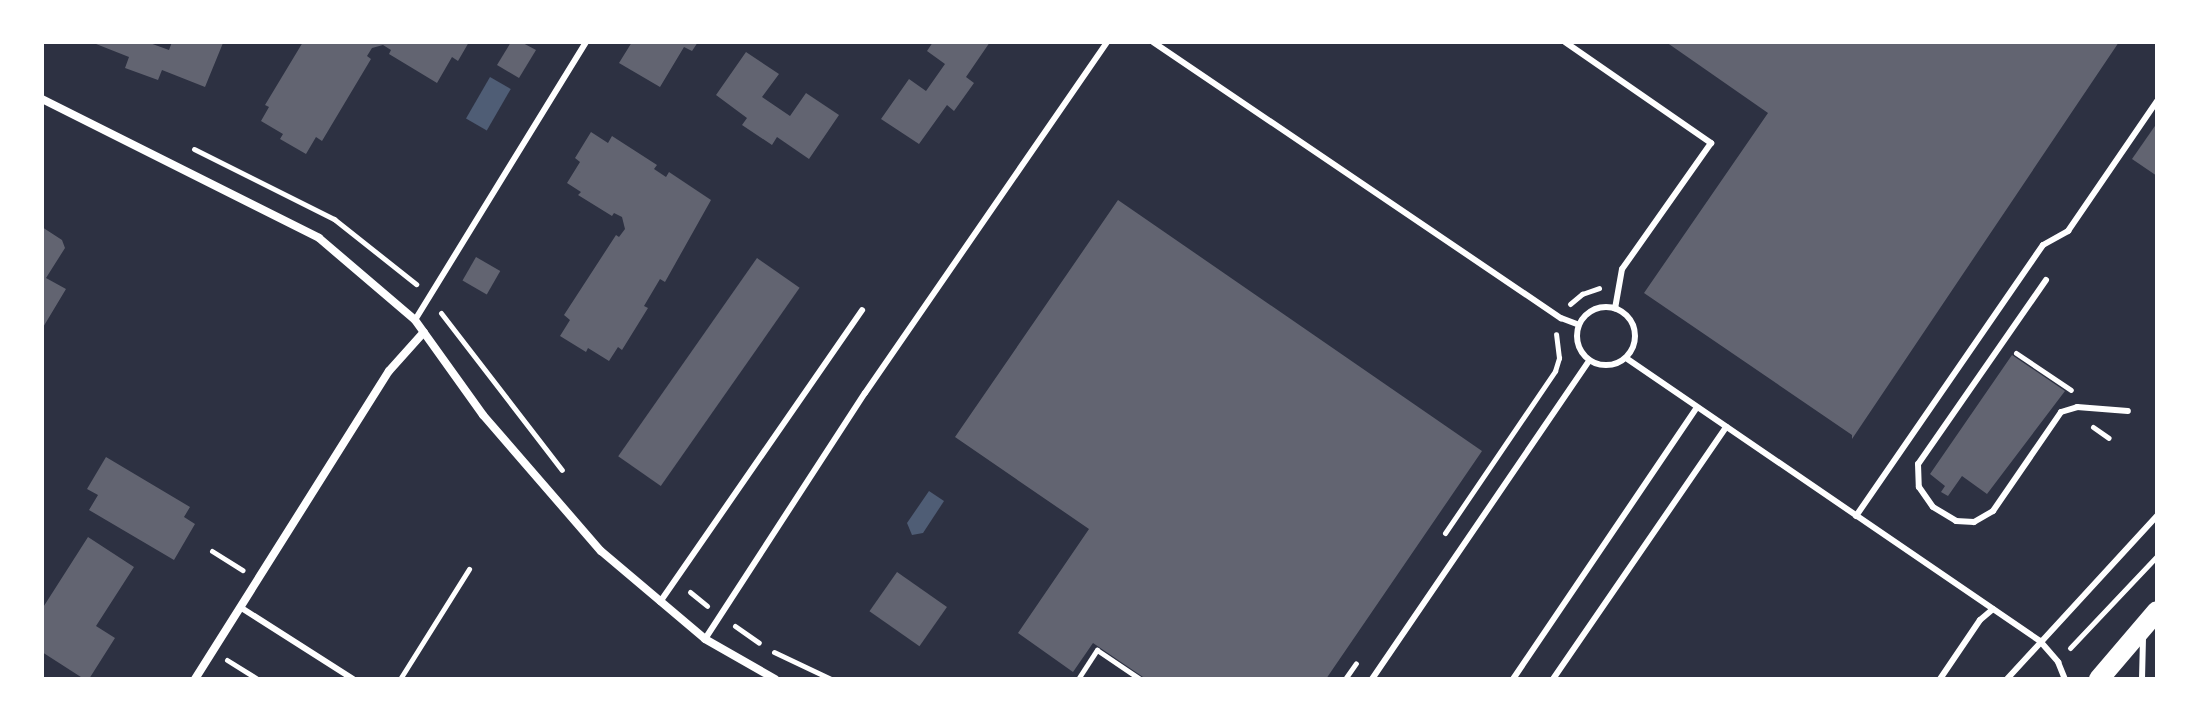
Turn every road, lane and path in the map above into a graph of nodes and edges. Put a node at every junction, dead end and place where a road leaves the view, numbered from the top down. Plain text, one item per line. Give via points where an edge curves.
1 (586, 42) edge
2 (1107, 42) edge
3 (1153, 42) edge
4 (1565, 42) edge
5 (42, 99) edge
6 (2157, 101) edge
7 (2046, 280) dead end
8 (1618, 288) junction
9 (1615, 308) junction
10 (862, 310) dead end
11 (1561, 318) junction
12 (415, 320) junction
13 (1579, 325) junction
14 (424, 332) junction
15 (1626, 358) junction
16 (1590, 360) junction
17 (2004, 361) dead end
18 (1697, 407) junction
19 (2077, 407) junction
20 (2128, 411) dead end
21 (1726, 427) junction
22 (2109, 438) dead end
23 (1856, 516) junction
24 (2157, 516) edge
25 (1440, 541) dead end
26 (212, 551) dead end
27 (2157, 556) edge
28 (469, 569) dead end
29 (257, 580) junction
30 (660, 602) junction
31 (240, 607) junction
32 (1993, 609) junction
33 (2157, 611) edge
34 (2143, 628) junction
35 (705, 639) junction
36 (2040, 641) junction
37 (213, 651) junction
38 (1362, 654) dead end
39 (2058, 662) junction
40 (195, 679) edge
41 (258, 679) edge
42 (353, 679) edge
43 (400, 679) edge
44 (775, 679) edge
45 (1078, 679) edge
46 (1140, 679) edge
47 (1345, 679) edge
48 (1372, 679) edge
49 (1513, 679) edge
50 (1553, 679) edge
51 (1940, 679) edge
52 (2007, 679) edge
53 (2065, 679) edge
54 (2099, 679) edge
55 (2142, 679) edge

1 - 12 lane
2 - 35 lane via 865,393
3 - 11 lane
4 - 8 lane via 1711,143 1622,269
5 - 12 street via 319,238
6 - 23 lane via 2068,231 2043,245
7 - 19 lane via 1918,464 1919,487 1933,507 1956,521 1974,522 1993,511 2061,412
8 - 9 lane
8 - 11 path via 1582,294
9 - 13 lane via 1590,312
9 - 15 lane via 1635,330
10 - 30 lane
11 - 13 lane
11 - 25 path via 1555,371
12 - 14 street
13 - 16 lane via 1578,344
14 - 29 street via 395,361
14 - 30 street via 483,415 567,515
15 - 16 lane via 1604,365
15 - 18 lane
16 - 48 lane
17 - 19 path via 2012,350 2077,394
18 - 21 lane
18 - 49 lane
19 - 20 lane
19 - 22 path via 2077,417
21 - 23 lane
21 - 50 lane
23 - 32 lane
24 - 36 lane
26 - 29 path
27 - 39 path
28 - 43 path
29 - 31 street
30 - 35 street
31 - 37 street
31 - 42 lane
32 - 36 lane
32 - 51 lane
33 - 34 main road
34 - 54 main road
34 - 55 lane
35 - 44 street
36 - 39 lane
36 - 52 lane
37 - 40 street
37 - 41 path
38 - 47 path
39 - 53 lane
45 - 46 path via 1097,650

